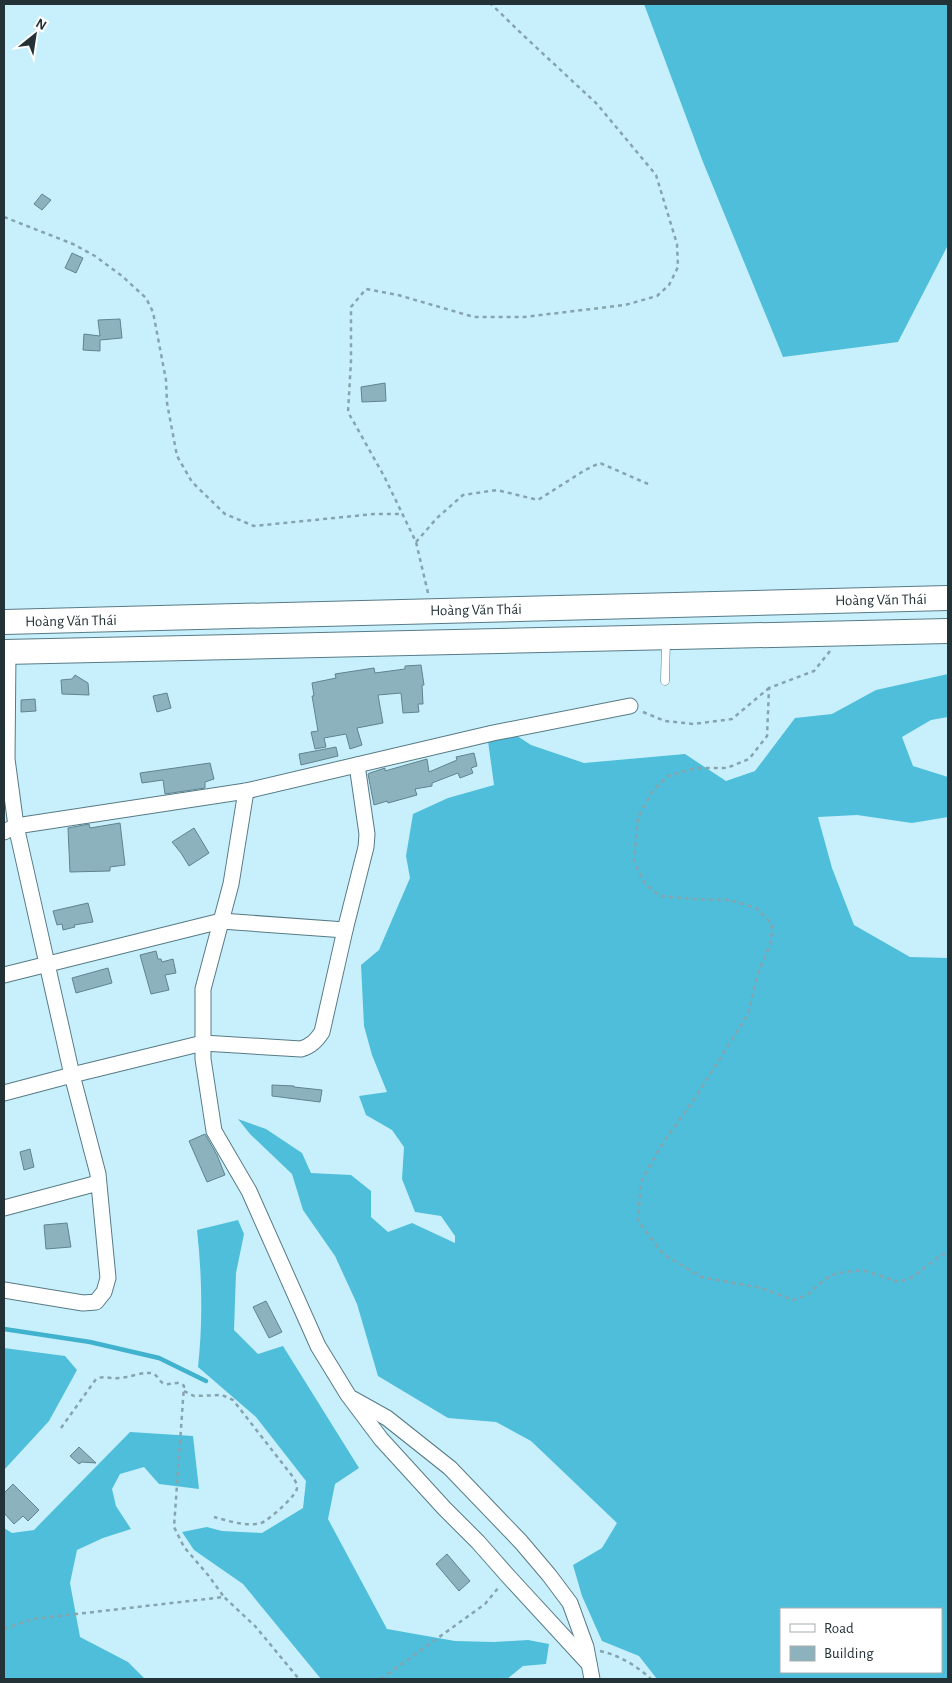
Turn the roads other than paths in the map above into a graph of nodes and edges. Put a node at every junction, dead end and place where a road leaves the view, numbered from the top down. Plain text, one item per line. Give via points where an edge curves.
1 (948, 598) edge
2 (5, 622) edge
3 (948, 631) edge
4 (666, 638) junction
5 (6, 652) edge
6 (665, 681) dead end
7 (630, 706) road end
8 (357, 765) junction
9 (246, 791) junction
10 (10, 829) edge
11 (221, 921) junction
12 (345, 930) junction
13 (47, 964) junction
14 (4, 975) edge
15 (204, 1043) junction
16 (72, 1074) junction
17 (4, 1093) edge
18 (98, 1183) junction
19 (4, 1208) edge
20 (4, 1290) edge
21 (348, 1395) junction
22 (589, 1664) junction
23 (592, 1679) edge

1 - 2 main road, Hoàng Văn Thái
2 - 5 main road
3 - 4 main road, Hoàng Văn Thái
4 - 5 main road, Hoàng Văn Thái
4 - 6 lane
5 - 10 street
7 - 8 street via 493,733
8 - 9 street
8 - 12 street via 367,834
9 - 10 street
9 - 11 street via 231,884
10 - 13 street
11 - 12 street
11 - 13 street
11 - 15 street via 203,989
12 - 15 street via 322,1032 310,1046 301,1049
13 - 14 street
13 - 16 street
15 - 16 street
15 - 21 street via 214,1131 250,1191 318,1346
16 - 17 street
16 - 18 street
18 - 19 street
18 - 20 street via 108,1278 104,1292 96,1302 83,1304
21 - 22 street via 381,1439
21 - 22 street via 387,1418 450,1468 521,1542 570,1603
22 - 23 street

